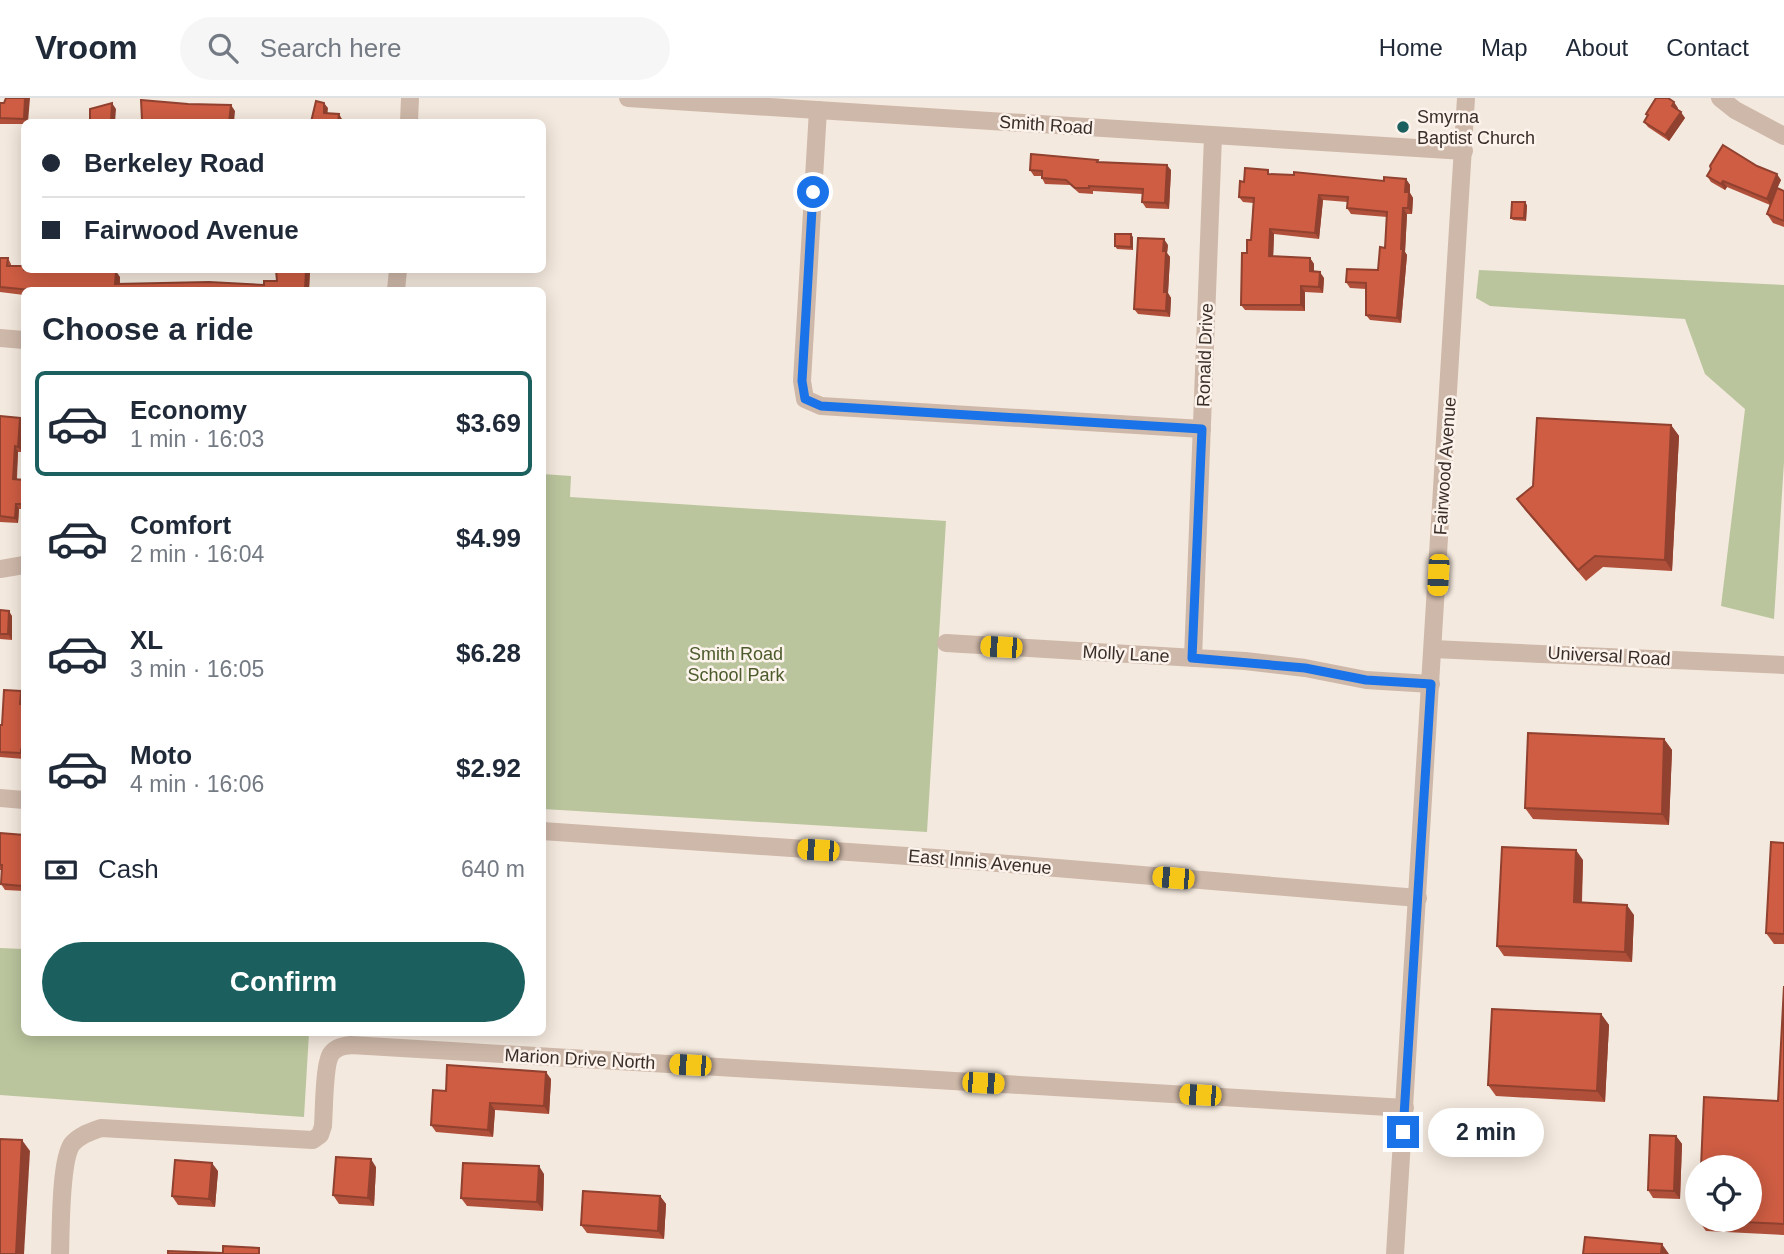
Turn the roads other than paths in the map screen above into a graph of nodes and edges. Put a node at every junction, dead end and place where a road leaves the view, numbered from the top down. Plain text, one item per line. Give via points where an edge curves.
1 (410, 98) edge
2 (628, 98) edge
3 (1466, 98) edge
4 (1720, 98) edge
5 (753, 102) edge
6 (818, 110) junction
7 (409, 119) edge
8 (1213, 136) junction
9 (1784, 136) edge
10 (1464, 151) junction
11 (0, 338) edge
12 (21, 340) edge
13 (1202, 429) junction
14 (21, 566) edge
15 (0, 569) edge
16 (946, 643) dead end
17 (1433, 649) junction
18 (1192, 658) junction
19 (1784, 665) edge
20 (1431, 684) junction
21 (0, 798) edge
22 (21, 800) edge
23 (546, 831) edge
24 (1418, 898) junction
25 (1405, 1108) junction
26 (60, 1254) edge
27 (1395, 1254) edge

1 - 7 street
2 - 5 street, Smith Road
3 - 10 street, Fairwood Avenue
4 - 9 street
5 - 6 street, Smith Road
6 - 8 street, Smith Road
6 - 13 street via 802,381 805,399 821,406
8 - 10 street, Smith Road
8 - 13 street, Ronald Drive
10 - 17 street, Fairwood Avenue
11 - 12 street
13 - 18 street, Ronald Drive
14 - 15 street
16 - 18 street, Molly Lane
17 - 19 street, Universal Road
17 - 20 street, Fairwood Avenue
18 - 20 street, Molly Lane
20 - 24 street, Fairwood Avenue
21 - 22 street
23 - 24 street, East Innis Avenue
24 - 25 street, Fairwood Avenue
25 - 26 street, Marion Drive North via 351,1045 331,1054 323,1126 313,1140 101,1128 84,1133 72,1145 66,1161
25 - 27 street, Fairwood Avenue

